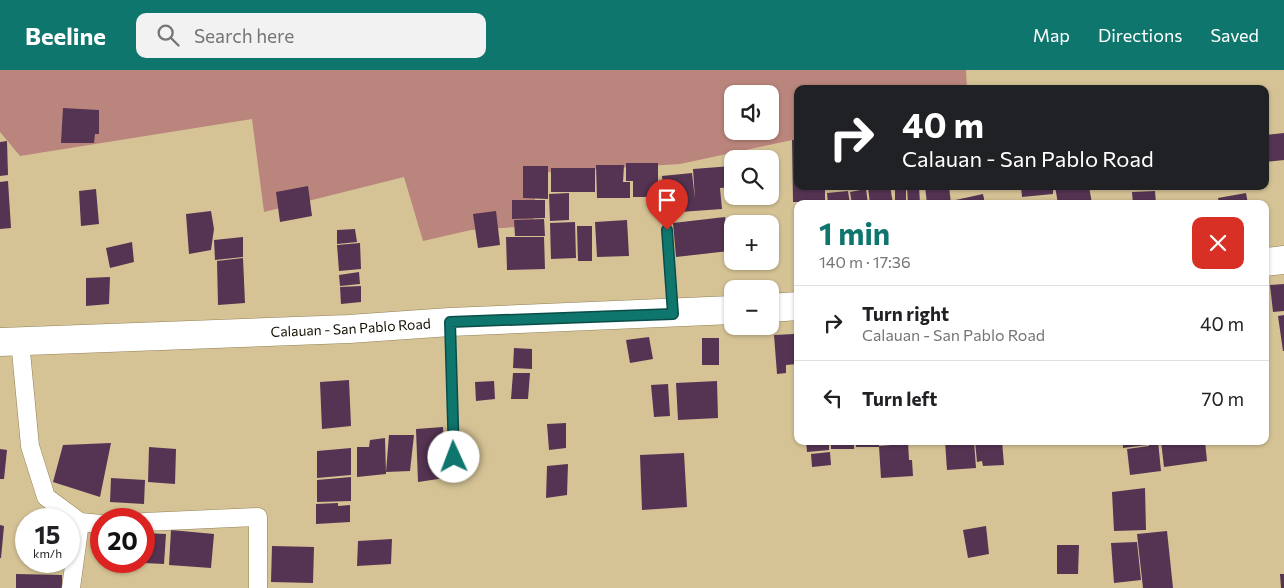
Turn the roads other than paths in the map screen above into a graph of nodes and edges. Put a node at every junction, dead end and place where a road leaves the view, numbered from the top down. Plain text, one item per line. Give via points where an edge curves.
1 (667, 230) dead end
2 (1284, 260) edge
3 (1269, 262) edge
4 (794, 306) edge
5 (779, 307) edge
6 (724, 311) edge
7 (673, 314) junction
8 (450, 322) junction
9 (10, 342) edge
10 (454, 457) dead end
11 (61, 508) edge
12 (80, 522) edge
13 (155, 522) edge
14 (90, 523) edge
15 (73, 573) edge
16 (71, 588) edge
17 (258, 588) edge

1 - 7 lane
2 - 3 main road
4 - 5 main road
6 - 7 main road, Calauan - San Pablo Road
7 - 8 main road, Calauan - San Pablo Road
8 - 9 main road, Calauan - San Pablo Road
8 - 10 lane
9 - 11 street via 30,446 46,497
12 - 14 street
13 - 17 street via 258,517
15 - 16 street

